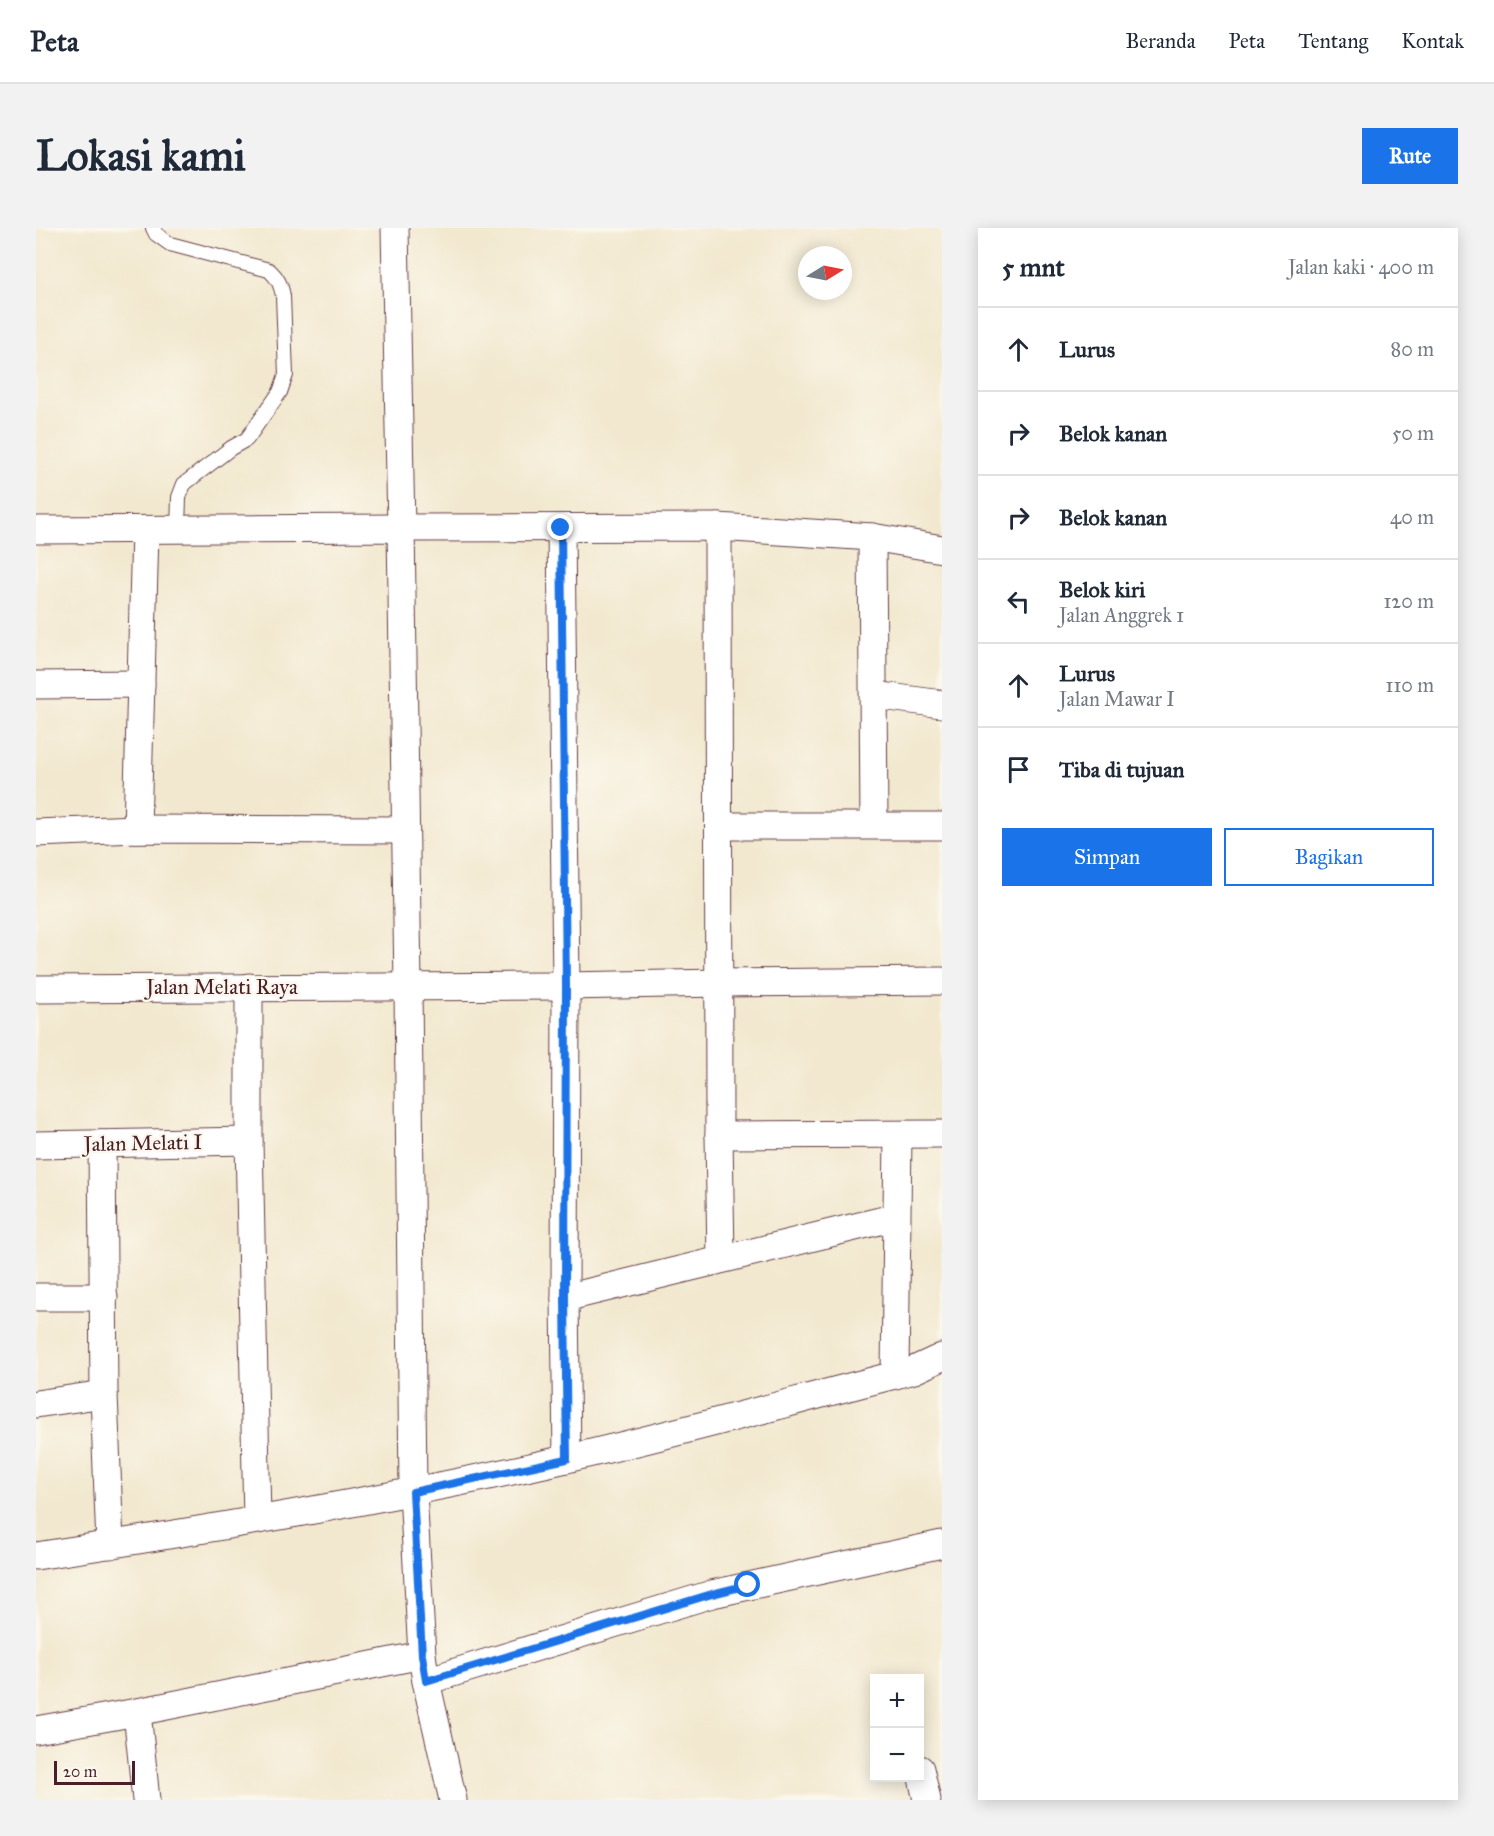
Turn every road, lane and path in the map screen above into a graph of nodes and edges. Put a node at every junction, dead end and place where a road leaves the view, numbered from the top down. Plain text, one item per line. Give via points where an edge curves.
1 (153, 228) edge
2 (395, 228) edge
3 (718, 527) junction
4 (401, 528) junction
5 (561, 528) junction
6 (36, 530) edge
7 (178, 530) junction
8 (145, 531) junction
9 (872, 537) junction
10 (942, 549) edge
11 (141, 684) junction
12 (36, 685) edge
13 (874, 695) junction
14 (942, 704) edge
15 (874, 825) junction
16 (718, 826) junction
17 (942, 826) edge
18 (137, 829) junction
19 (404, 830) junction
20 (36, 833) edge
21 (942, 981) edge
22 (719, 982) junction
23 (408, 986) junction
24 (566, 986) junction
25 (249, 987) junction
26 (36, 989) edge
27 (942, 1134) edge
28 (719, 1135) junction
29 (898, 1135) junction
30 (249, 1141) junction
31 (102, 1144) junction
32 (36, 1145) edge
33 (896, 1217) junction
34 (722, 1259) junction
35 (36, 1297) edge
36 (104, 1297) junction
37 (565, 1298) junction
38 (942, 1357) edge
39 (895, 1376) junction
40 (104, 1394) junction
41 (36, 1404) edge
42 (567, 1459) junction
43 (413, 1492) junction
44 (257, 1520) junction
45 (942, 1544) edge
46 (110, 1545) junction
47 (36, 1556) edge
48 (424, 1668) junction
49 (137, 1712) junction
50 (36, 1730) edge
51 (923, 1782) edge
52 (146, 1800) edge
53 (453, 1800) edge
54 (927, 1800) edge

1 - 7 lane via 170,243 269,270 276,276 283,296 286,375 280,392 246,439 184,484 179,497
2 - 4 street
3 - 5 street
3 - 9 street
3 - 16 street
4 - 5 street
4 - 7 street
4 - 19 street
5 - 24 street
6 - 8 street
7 - 8 street
8 - 11 street
9 - 10 street
9 - 13 street
11 - 12 street
11 - 18 street
13 - 14 street
13 - 15 street
15 - 16 street
15 - 17 street
16 - 22 street
18 - 19 street
18 - 20 street
19 - 23 street
21 - 22 street, Jalan Melati Raya
22 - 24 street, Jalan Melati Raya
22 - 28 street
23 - 24 street, Jalan Melati Raya
23 - 25 street, Jalan Melati Raya
23 - 43 street
24 - 37 street
25 - 26 street, Jalan Melati Raya
25 - 30 street
27 - 29 street
28 - 29 street
28 - 34 street
29 - 33 street
30 - 31 street, Jalan Melati I
30 - 44 street
31 - 32 street, Jalan Melati I
31 - 36 street
33 - 34 street
33 - 39 street
34 - 37 street
35 - 36 street
36 - 40 street
37 - 42 street
38 - 39 street
39 - 42 street
40 - 41 street
40 - 46 street
42 - 43 street
43 - 44 street
43 - 48 street
44 - 46 street
45 - 48 street via 712,1594
46 - 47 street
48 - 49 street
48 - 53 street
49 - 50 street
49 - 52 street
51 - 54 street

